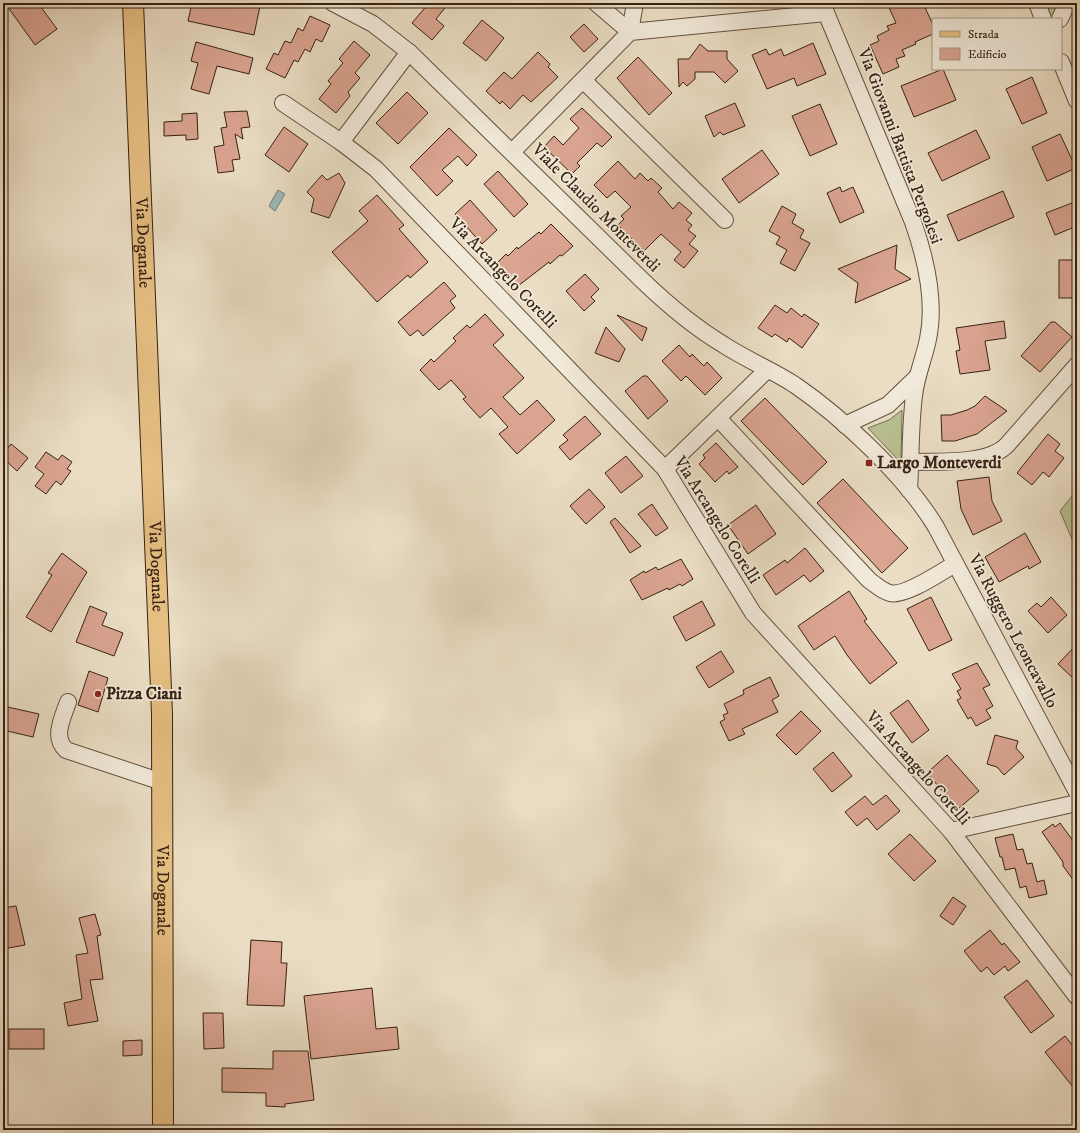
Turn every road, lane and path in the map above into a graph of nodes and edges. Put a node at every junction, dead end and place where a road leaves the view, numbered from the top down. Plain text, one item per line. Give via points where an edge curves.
1 (133, 3) edge
2 (333, 3) edge
3 (596, 3) edge
4 (635, 3) edge
5 (1037, 3) edge
6 (1067, 3) edge
7 (824, 8) edge
8 (1043, 18) edge
9 (1060, 18) edge
10 (630, 32) junction
11 (410, 52) junction
12 (1062, 64) edge
13 (583, 80) junction
14 (1077, 101) edge
15 (283, 103) dead end
16 (341, 142) junction
17 (513, 151) junction
18 (725, 220) dead end
19 (1077, 365) edge
20 (768, 370) junction
21 (917, 378) junction
22 (718, 418) junction
23 (845, 425) junction
24 (911, 462) junction
25 (665, 469) junction
26 (909, 490) junction
27 (955, 564) junction
28 (68, 702) dead end
29 (162, 782) junction
30 (1077, 792) edge
31 (1077, 802) edge
32 (951, 831) junction
33 (1077, 997) edge
34 (163, 1130) edge

1 - 29 main road, Via Doganale via 162,714
2 - 11 street, Viale Claudio Monteverdi via 373,24
3 - 10 street
4 - 10 street
5 - 8 street
6 - 9 street
7 - 10 street
7 - 21 street, Via Giovanni Battista Pergolesi via 914,222 921,247 930,290 931,318 927,347
10 - 13 street
11 - 16 street
11 - 17 street, Viale Claudio Monteverdi
12 - 14 street
13 - 17 street
13 - 18 street
15 - 16 street, Via Arcangelo Corelli
16 - 25 street, Via Arcangelo Corelli via 387,180
17 - 20 street, Viale Claudio Monteverdi via 666,302 711,337
19 - 24 street via 1001,451 978,459
20 - 22 street
20 - 23 street, Viale Claudio Monteverdi via 795,385
21 - 23 street via 888,405
21 - 24 street, Via Giovanni Battista Pergolesi
22 - 25 street
22 - 27 street via 869,580 882,590 901,593
23 - 26 street, Via Ruggero Leoncavallo
24 - 26 street, Via Giovanni Battista Pergolesi
25 - 32 street, Via Arcangelo Corelli via 753,613
26 - 27 street, Via Ruggero Leoncavallo via 930,518
27 - 30 street, Via Ruggero Leoncavallo
28 - 29 street via 59,734 60,743 66,750
29 - 34 main road, Via Doganale
31 - 32 street
32 - 33 street, Via Arcangelo Corelli

